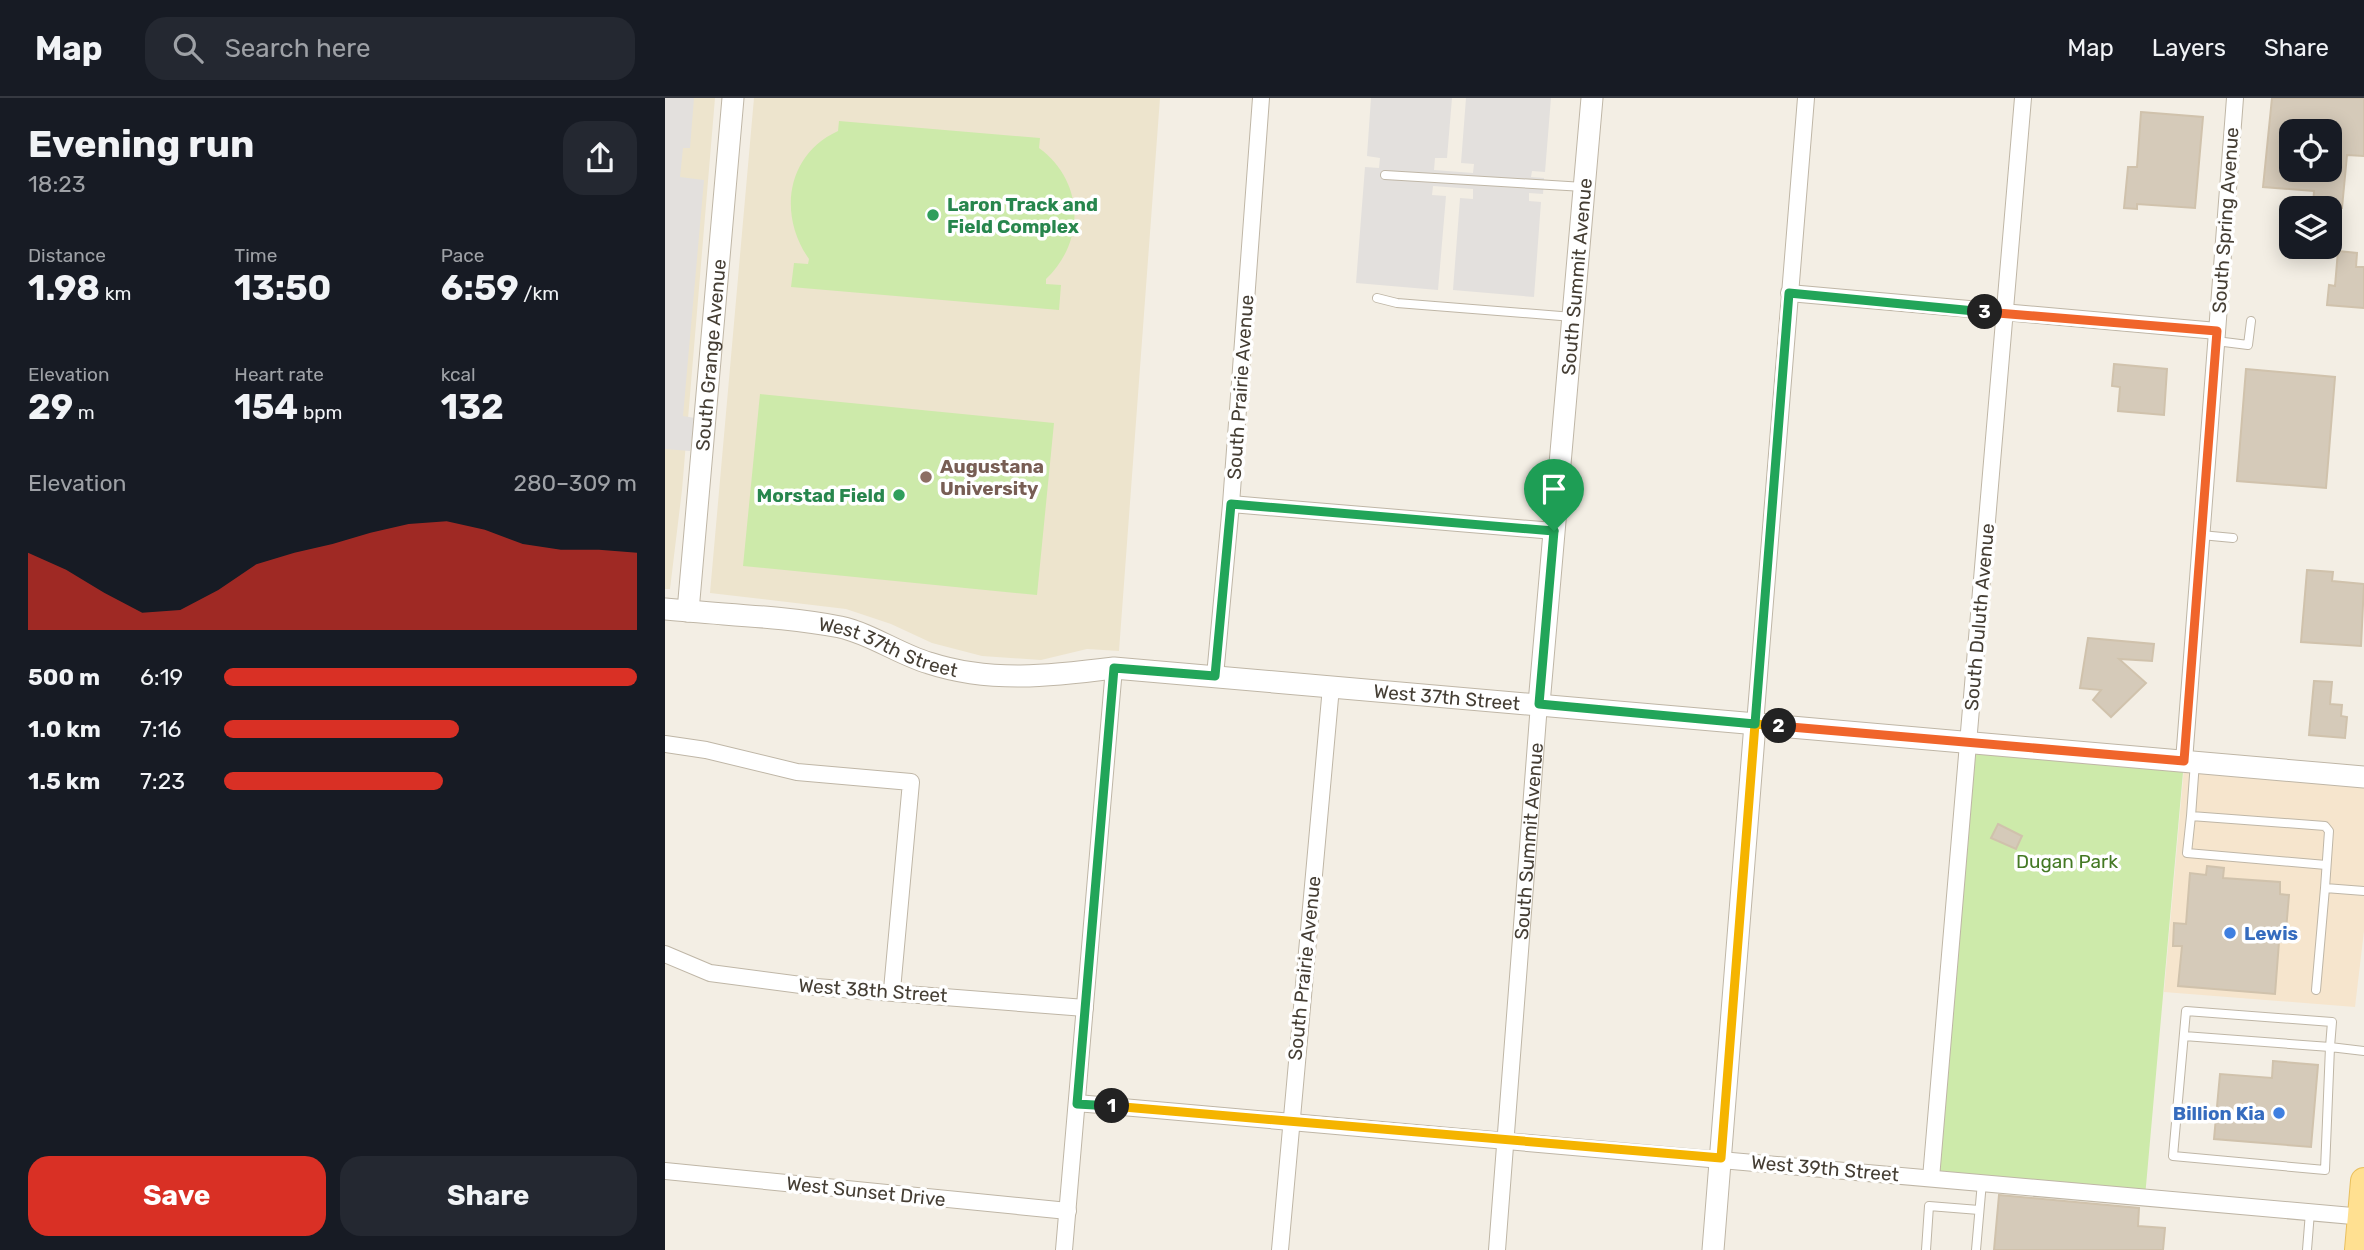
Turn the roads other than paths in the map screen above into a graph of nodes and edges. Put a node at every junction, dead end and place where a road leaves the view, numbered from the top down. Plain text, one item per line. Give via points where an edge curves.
1 (733, 98) edge
2 (1261, 98) edge
3 (1592, 98) edge
4 (1806, 98) edge
5 (2023, 98) edge
6 (2235, 98) edge
7 (1385, 175) dead end
8 (1584, 187) junction
9 (1789, 293) junction
10 (1377, 298) dead end
11 (2005, 314) junction
12 (1573, 317) junction
13 (2251, 321) dead end
14 (2216, 336) junction
15 (1231, 504) junction
16 (1554, 531) junction
17 (2201, 535) junction
18 (2232, 538) dead end
19 (665, 609) edge
20 (688, 611) junction
21 (1114, 668) junction
22 (1215, 676) junction
23 (1331, 687) junction
24 (1539, 704) junction
25 (1755, 724) junction
26 (1968, 742) junction
27 (665, 744) edge
28 (2190, 761) junction
29 (2364, 777) edge
30 (2191, 816) junction
31 (2326, 865) junction
32 (2325, 888) junction
33 (2364, 891) edge
34 (666, 959) edge
35 (2315, 989) dead end
36 (892, 990) junction
37 (1085, 1008) junction
38 (2183, 1036) junction
39 (2330, 1047) junction
40 (2364, 1051) edge
41 (1077, 1104) junction
42 (1290, 1121) junction
43 (1506, 1141) junction
44 (1721, 1158) junction
45 (665, 1171) edge
46 (1931, 1178) junction
47 (2364, 1181) edge
48 (1982, 1182) junction
49 (1979, 1210) junction
50 (1068, 1211) junction
51 (2311, 1212) junction
52 (2363, 1217) edge
53 (1064, 1250) edge
54 (1280, 1250) edge
55 (1497, 1250) edge
56 (1713, 1250) edge
57 (1926, 1250) edge
58 (1976, 1250) edge
59 (2307, 1250) edge
60 (2358, 1250) edge

1 - 20 street, South Grange Avenue
2 - 15 street, South Prairie Avenue
3 - 8 street, South Summit Avenue
4 - 9 street
5 - 11 street, South Duluth Avenue
6 - 14 street, South Spring Avenue
7 - 8 lane
8 - 12 street, South Summit Avenue
9 - 11 street
9 - 25 street
10 - 12 lane
11 - 14 street
11 - 26 street, South Duluth Avenue
12 - 16 street, South Summit Avenue
13 - 14 lane via 2248,345
14 - 17 street, South Spring Avenue
15 - 16 street
15 - 22 street, South Prairie Avenue
16 - 24 street, South Summit Avenue
17 - 18 lane
17 - 28 street, South Spring Avenue
19 - 20 street, West 37th Street
20 - 21 street, West 37th Street via 842,628 926,663 986,676 1047,676
21 - 22 street, West 37th Street
21 - 37 street
22 - 23 street, West 37th Street
23 - 24 street, West 37th Street
23 - 42 street, South Prairie Avenue
24 - 25 street, West 37th Street
24 - 43 street, South Summit Avenue
25 - 26 street, West 37th Street
25 - 44 street
26 - 28 street, West 37th Street
26 - 46 street, South Duluth Avenue
27 - 36 street via 797,772 911,782
28 - 29 street, West 37th Street
28 - 30 lane
30 - 31 lane via 2325,825 2329,831
30 - 31 lane via 2187,853
31 - 32 lane
32 - 33 lane
32 - 35 lane
34 - 36 street, West 38th Street via 710,973
36 - 37 street, West 38th Street
37 - 41 street
38 - 39 lane
38 - 39 lane via 2186,1011 2332,1022
38 - 39 lane via 2173,1156 2325,1170
39 - 40 lane
41 - 42 street, West 39th Street
41 - 50 street
42 - 43 street, West 39th Street
42 - 54 street, South Prairie Avenue
43 - 44 street, West 39th Street
43 - 55 street, South Summit Avenue
44 - 46 street, West 39th Street
44 - 56 street
45 - 50 street, West Sunset Drive
46 - 48 street, West 39th Street
47 - 52 main road
48 - 49 lane
48 - 51 street, West 39th Street
49 - 57 lane via 1929,1206
49 - 58 lane
50 - 53 street
51 - 52 street, West 39th Street
51 - 59 lane
52 - 60 main road

